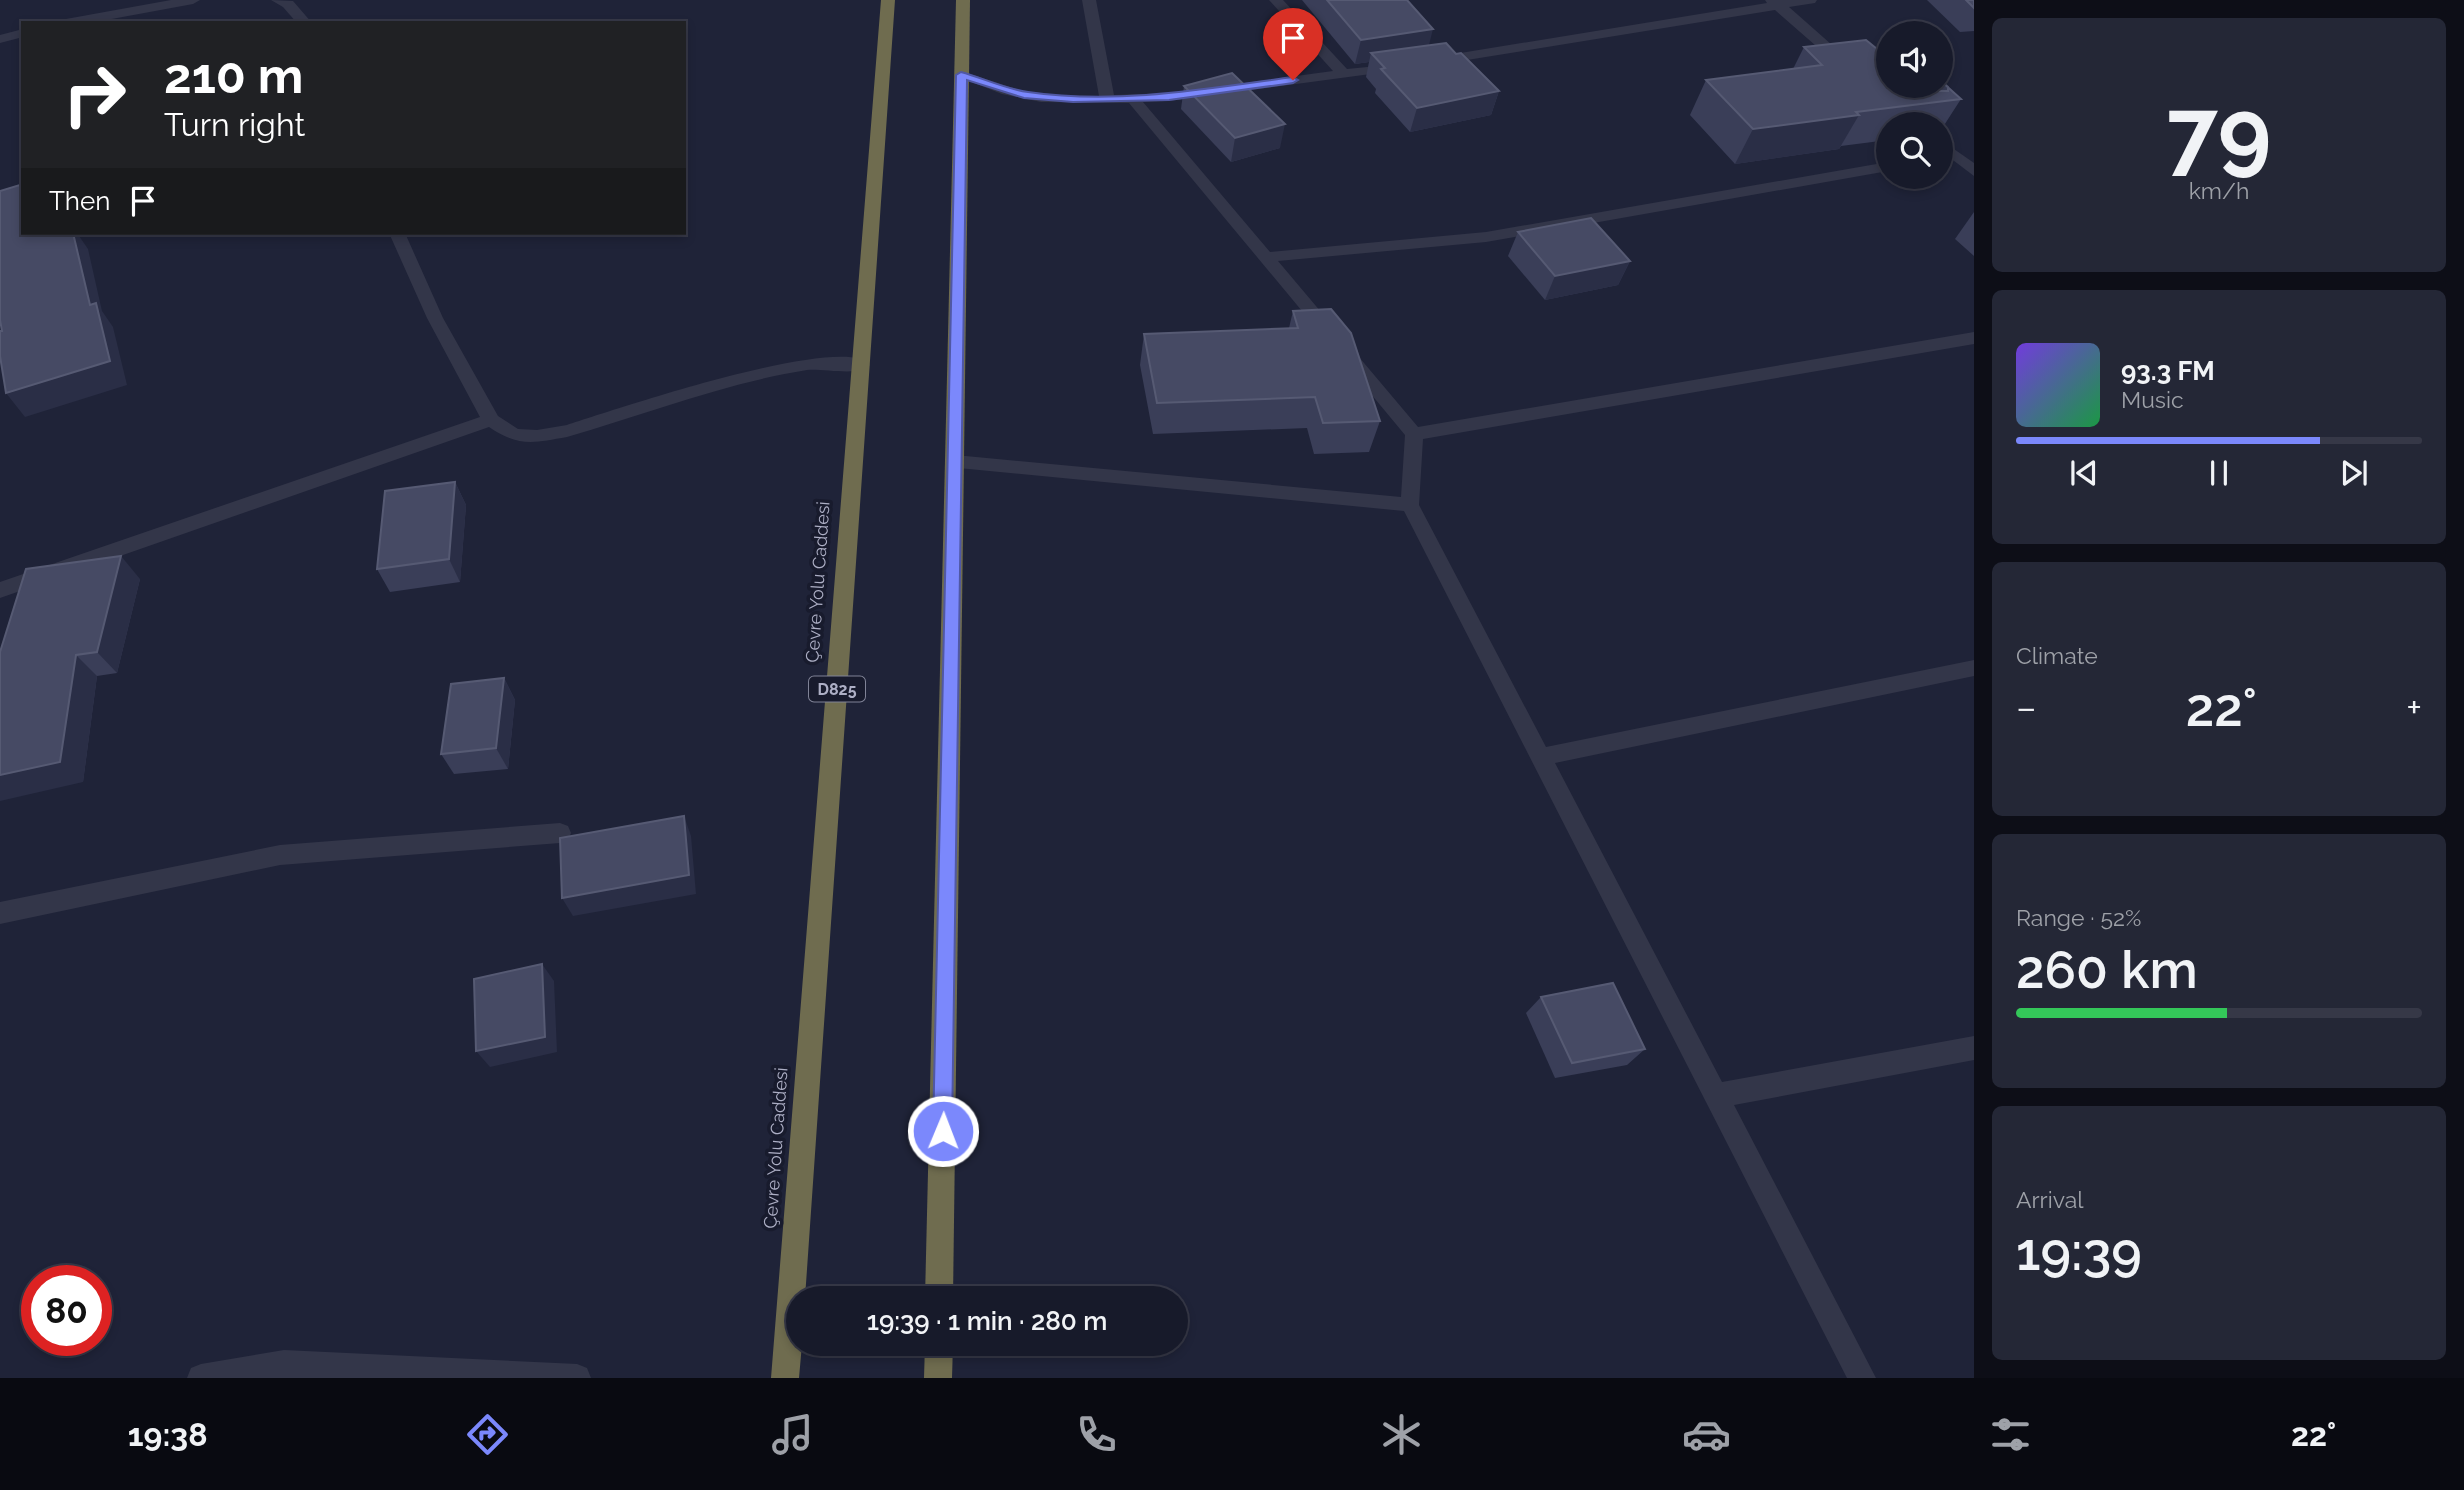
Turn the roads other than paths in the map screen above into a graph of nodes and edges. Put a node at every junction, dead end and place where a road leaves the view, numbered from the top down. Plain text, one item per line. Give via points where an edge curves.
1 (193, 0) edge
2 (278, 0) edge
3 (888, 0) edge
4 (963, 0) edge
5 (1089, 0) edge
6 (1276, 0) edge
7 (1810, 0) edge
8 (1774, 3) edge
9 (77, 21) edge
10 (303, 21) edge
11 (21, 34) edge
12 (0, 39) edge
13 (1343, 73) junction
14 (1857, 73) edge
15 (961, 75) junction
16 (1107, 98) junction
17 (1132, 98) junction
18 (1974, 150) edge
19 (1953, 151) edge
20 (1953, 157) edge
21 (1876, 168) edge
22 (1974, 171) edge
23 (398, 235) edge
24 (1265, 257) junction
25 (1974, 338) edge
26 (861, 365) junction
27 (491, 420) junction
28 (1414, 434) junction
29 (955, 462) junction
30 (1410, 505) junction
31 (0, 590) edge
32 (1974, 668) edge
33 (1540, 757) junction
34 (560, 833) dead end
35 (0, 913) edge
36 (1974, 1048) edge
37 (1716, 1096) junction
38 (939, 1286) edge
39 (939, 1356) edge
40 (201, 1378) edge
41 (577, 1378) edge
42 (785, 1378) edge
43 (938, 1378) edge
44 (1862, 1378) edge

1 - 9 street
2 - 10 street
3 - 26 highway, Çevre Yolu Caddesi / D825
4 - 15 highway
5 - 16 street
6 - 13 street
7 - 8 street
8 - 13 street
8 - 14 street
11 - 12 street
13 - 17 street
15 - 16 street via 1024,95
15 - 29 highway
16 - 17 street
17 - 24 street
18 - 19 street
20 - 22 street
21 - 24 street via 1486,237
23 - 27 street via 435,318
24 - 28 street
25 - 28 street
26 - 27 street via 810,364 750,376 537,436 514,435
26 - 42 highway, Çevre Yolu Caddesi / D825
27 - 31 street
28 - 30 street
29 - 30 street
29 - 38 highway
30 - 33 street
32 - 33 street
33 - 37 street
34 - 35 street via 280,855
36 - 37 street
37 - 44 street
39 - 43 highway
40 - 41 street via 284,1364

